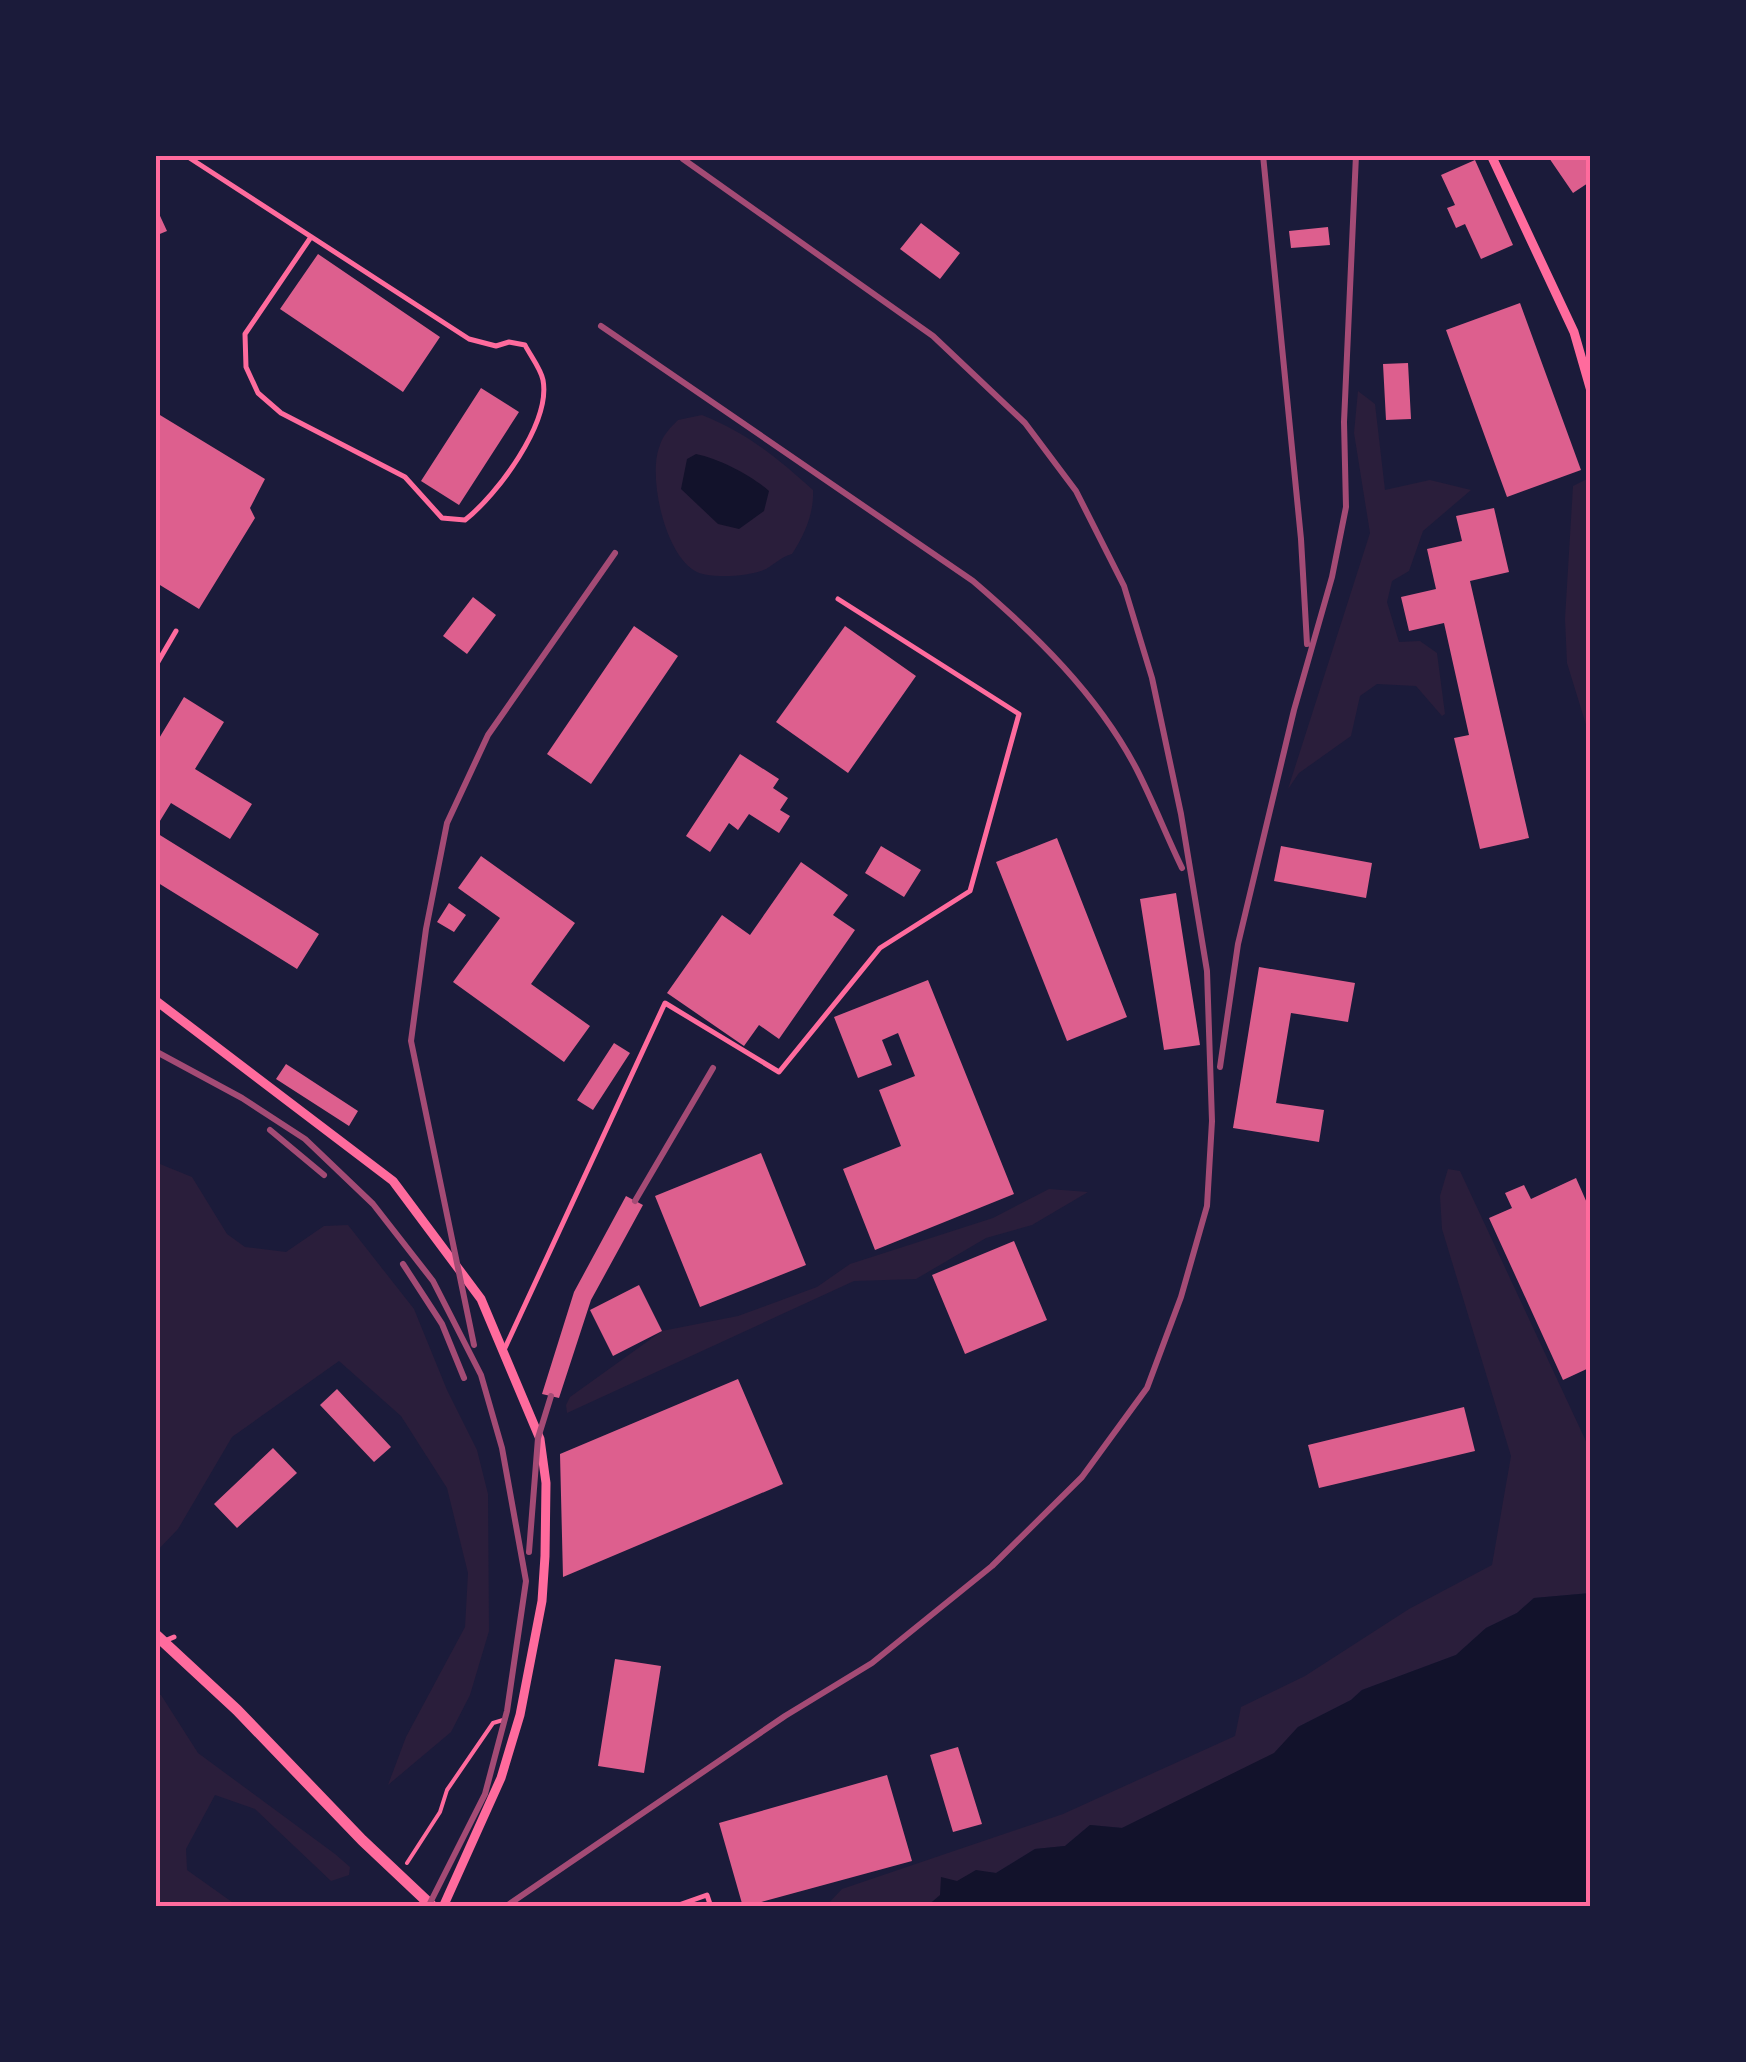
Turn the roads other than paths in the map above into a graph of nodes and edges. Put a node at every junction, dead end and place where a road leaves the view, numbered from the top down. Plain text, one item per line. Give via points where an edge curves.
1 (185, 155) edge
2 (1491, 155) edge
3 (311, 237) junction
4 (1591, 391) edge
5 (838, 600) dead end
6 (176, 631) dead end
7 (155, 667) edge
8 (155, 1000) edge
9 (504, 1350) junction
10 (162, 1639) edge
11 (432, 1907) edge
12 (443, 1907) edge
13 (673, 1907) edge
14 (711, 1907) edge

1 - 3 lane
2 - 4 street via 1574,332
3 - 3 lane via 245,334 246,367 258,393 281,413 405,477 442,518 465,520 483,507 523,453 538,416 543,380 524,345 469,339
5 - 9 lane via 1019,714 970,891 880,948 779,1072 665,1003
6 - 7 lane
8 - 9 street via 393,1181 474,1287
9 - 12 street via 540,1440 546,1483 542,1602 501,1778
10 - 11 street
13 - 14 lane via 707,1894

